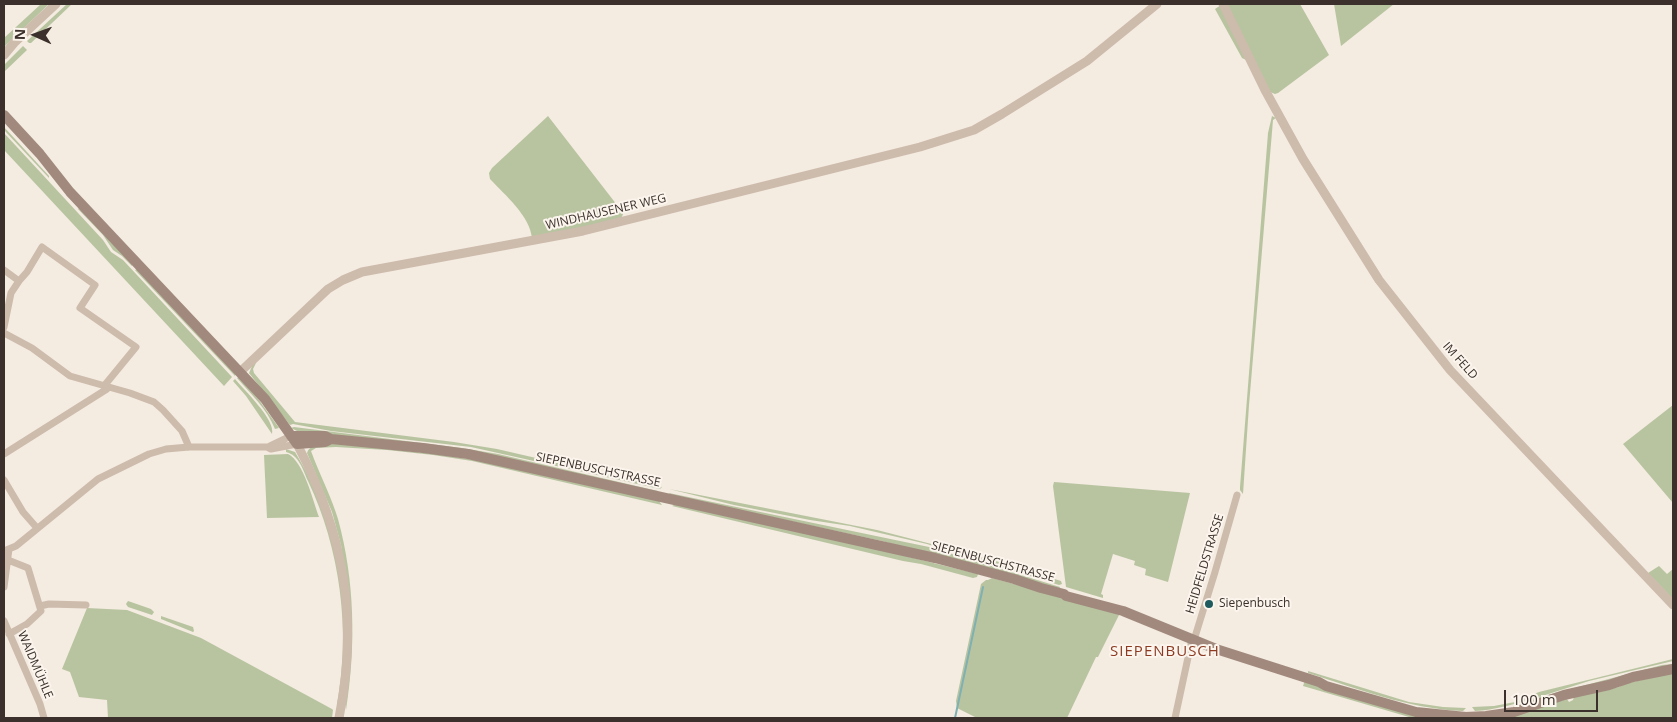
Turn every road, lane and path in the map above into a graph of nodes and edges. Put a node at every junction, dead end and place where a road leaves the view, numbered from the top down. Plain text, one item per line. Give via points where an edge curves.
1 (56, 4) edge
2 (1157, 4) edge
3 (1223, 4) edge
4 (14, 43) junction
5 (4, 50) edge
6 (4, 55) edge
7 (4, 115) edge
8 (4, 124) edge
9 (62, 184) junction
10 (4, 270) edge
11 (19, 281) junction
12 (4, 327) edge
13 (4, 333) edge
14 (240, 372) junction
15 (106, 386) junction
16 (294, 440) junction
17 (188, 446) junction
18 (4, 454) edge
19 (4, 480) edge
20 (1237, 494) dead end
21 (37, 528) junction
22 (6, 550) edge
23 (8, 560) junction
24 (4, 586) edge
25 (1673, 605) edge
26 (40, 606) junction
27 (86, 606) dead end
28 (4, 621) edge
29 (6, 630) edge
30 (1193, 639) junction
31 (1673, 669) edge
32 (44, 718) edge
33 (339, 718) edge
34 (1175, 718) edge

1 - 4 street
2 - 14 street, WINDHAUSENER WEG via 1087,61 974,130 560,236 362,272 328,289
3 - 25 street, IM FELD via 1303,159 1379,280 1450,370
4 - 5 street
4 - 6 street
7 - 9 main road
8 - 9 main road
9 - 14 main road
10 - 11 street
11 - 12 street via 10,298
11 - 15 street via 42,247 95,285 80,308 136,347
13 - 15 street via 32,348 70,376
14 - 16 main road via 265,399
15 - 17 street via 160,406 182,431
15 - 18 street
16 - 17 street via 268,448
16 - 30 main road, SIEPENBUSCHSTRASSE via 325,436 331,440 468,454 935,558 1123,611
16 - 33 street via 319,490 340,556 348,644
17 - 21 street via 149,454 106,475
19 - 21 street
20 - 30 street, HEIDFELDSTRASSE
21 - 22 street via 16,546
22 - 23 street
23 - 24 street
23 - 26 street via 28,568
26 - 27 street
26 - 29 street via 41,611 27,624
28 - 29 street, WAIDMÜHLE
29 - 32 street, WAIDMÜHLE
30 - 31 main road, SIEPENBUSCHSTRASSE via 1326,686 1407,710 1466,717 1514,712 1564,695
30 - 34 street, HEIDFELDSTRASSE

